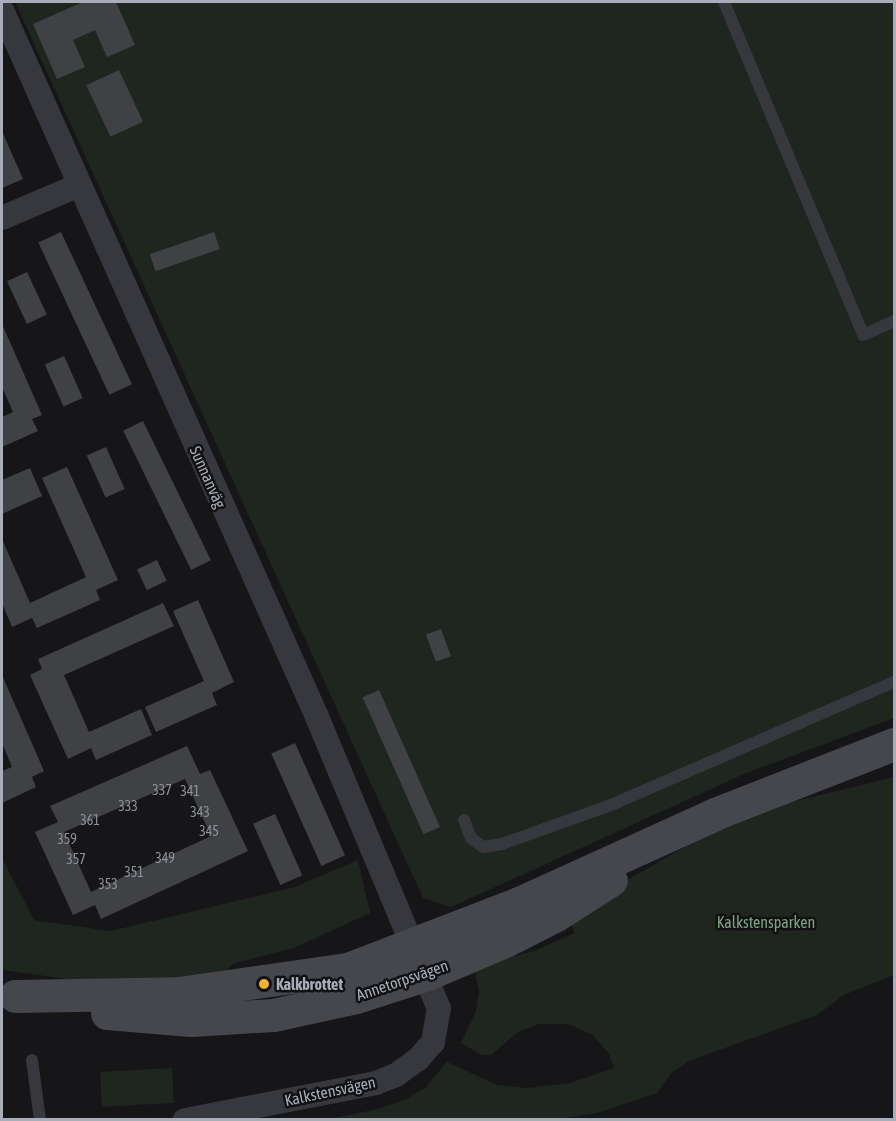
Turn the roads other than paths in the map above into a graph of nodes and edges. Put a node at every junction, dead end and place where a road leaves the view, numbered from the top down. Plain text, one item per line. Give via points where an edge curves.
1 (724, 2) edge
2 (2, 10) edge
3 (79, 184) junction
4 (2, 218) edge
5 (894, 321) edge
6 (894, 682) edge
7 (894, 744) edge
8 (464, 820) dead end
9 (421, 959) junction
10 (8, 995) edge
11 (32, 1059) dead end
12 (40, 1119) edge
13 (185, 1119) edge

1 - 5 lane via 863,335
2 - 3 street, Sunnanväg
3 - 4 street
3 - 9 street, Sunnanväg
6 - 8 lane via 652,788 502,844 483,847 471,838
7 - 9 main road, Annetorpsvägen via 717,813 556,915
9 - 10 main road, Annetorpsvägen via 356,997 273,1015 191,1020 107,1013
9 - 13 street, Kalkstensvägen via 439,1008 437,1031 418,1059 396,1075 376,1083
11 - 12 lane

